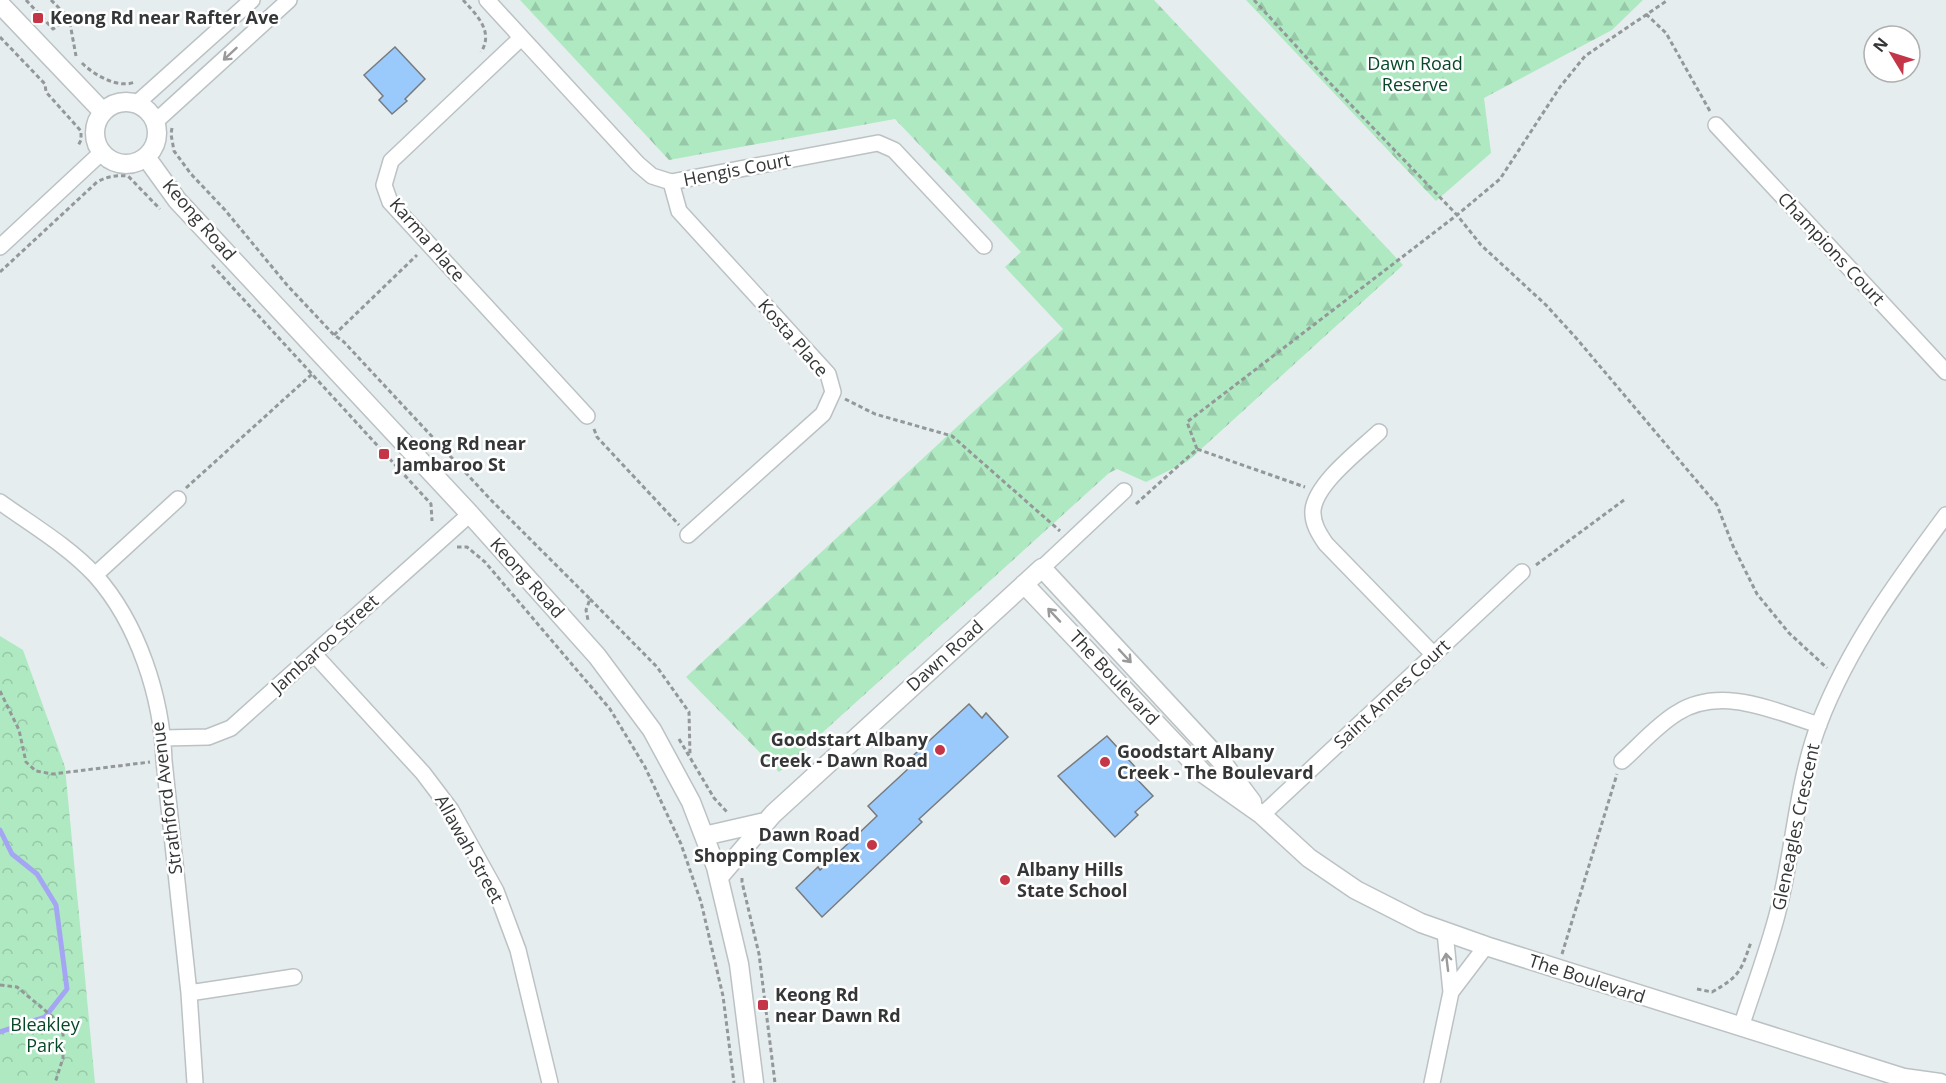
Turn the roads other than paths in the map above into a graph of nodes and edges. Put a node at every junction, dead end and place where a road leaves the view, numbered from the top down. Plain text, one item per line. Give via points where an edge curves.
1 (252, 0) edge
2 (289, 0) edge
3 (487, 0) edge
4 (0, 4) edge
5 (521, 38) junction
6 (136, 104) junction
7 (103, 111) junction
8 (155, 122) junction
9 (1716, 125) road end
10 (101, 153) junction
11 (146, 157) junction
12 (671, 182) junction
13 (984, 246) dead end
14 (0, 247) edge
15 (1946, 372) edge
16 (587, 416) road end
17 (1379, 432) dead end
18 (1124, 491) dead end
19 (178, 499) road end
20 (0, 502) edge
21 (470, 514) junction
22 (1946, 515) edge
23 (688, 535) road end
24 (1042, 568) junction
25 (1522, 572) road end
26 (95, 575) junction
27 (1024, 584) junction
28 (314, 654) junction
29 (1434, 655) junction
30 (1819, 725) junction
31 (164, 738) junction
32 (1622, 761) road end
33 (1262, 815) junction
34 (765, 822) junction
35 (704, 836) junction
36 (719, 877) junction
37 (1445, 932) junction
38 (1486, 946) junction
39 (294, 977) dead end
40 (1451, 992) junction
41 (189, 993) junction
42 (1741, 1027) junction
43 (195, 1083) edge
44 (550, 1083) edge
45 (754, 1083) edge
46 (1432, 1083) edge
47 (1940, 1083) edge

1 - 6 street
2 -> 8 street
3 - 5 street, Hengis Court
4 - 7 street
5 - 12 street, Hengis Court via 638,164 651,176
5 - 16 street, Karma Place via 391,161 384,185 390,202
6 - 7 street via 119,103
6 - 8 street
7 - 10 street via 95,127
8 - 11 street via 156,140
9 - 15 street, Champions Court
10 - 11 street via 108,160 128,165
10 - 14 street
11 - 21 street, Keong Road via 177,200
12 - 13 street, Hengis Court via 878,143 894,150
12 - 23 street, Kosta Place via 679,211 828,374 833,392 823,414
17 - 29 street via 1322,489 1313,510 1317,531
18 - 24 street, Dawn Road
19 - 26 street
20 - 26 street, Strathford Avenue via 66,548
21 - 28 street, Jambaroo Street
21 - 35 street, Keong Road via 597,656 652,730 691,802
22 - 30 street, Gleneagles Crescent via 1868,624
24 - 27 street, Dawn Road
24 -> 33 street, The Boulevard via 1222,762
25 - 29 street, Saint Annes Court
26 - 31 street, Strathford Avenue via 140,645
33 -> 27 street, The Boulevard via 1204,774
27 - 34 street, Dawn Road
28 - 31 street, Jambaroo Street via 231,728 208,737
28 - 44 street, Allawah Street via 423,773 451,810 496,891 518,950
29 - 33 street, Saint Annes Court
30 - 32 street via 1746,703 1697,703 1676,713
30 - 42 street, Gleneagles Crescent via 1804,774 1777,914
31 - 41 street, Strathford Avenue
33 - 37 street, The Boulevard via 1309,858 1356,890
34 - 35 street, Dawn Road
34 - 36 street, Dawn Road
35 - 36 street, Keong Road
36 - 45 street, Keong Road via 739,964
37 - 38 street, The Boulevard
40 -> 37 street
38 - 40 street
38 - 42 street, The Boulevard
39 - 41 street
40 - 46 street
41 - 43 street, Strathford Avenue
42 - 47 street, The Boulevard via 1904,1078

